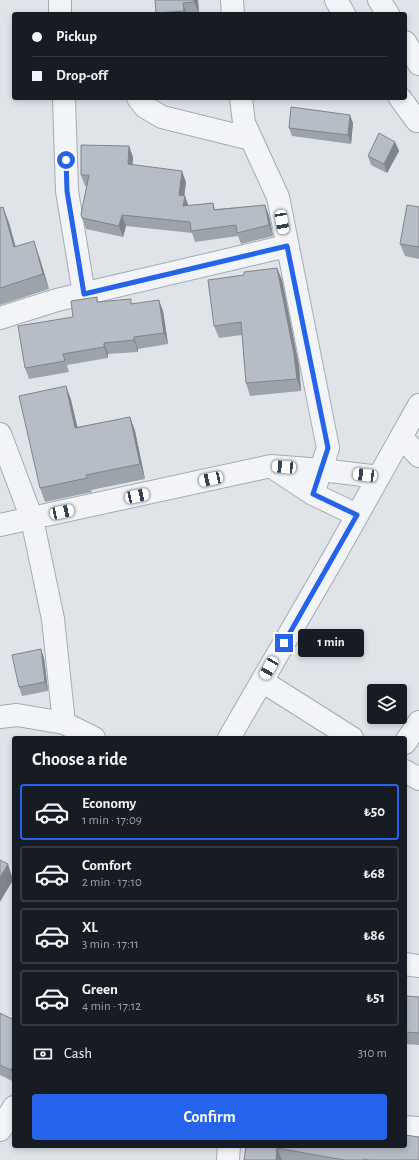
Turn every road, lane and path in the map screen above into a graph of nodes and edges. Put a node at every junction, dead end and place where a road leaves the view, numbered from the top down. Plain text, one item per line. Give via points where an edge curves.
1 (60, 0) edge
2 (232, 0) edge
3 (336, 0) edge
4 (380, 0) edge
5 (60, 12) edge
6 (233, 12) edge
7 (343, 12) edge
8 (387, 12) edge
9 (64, 100) edge
10 (140, 100) edge
11 (241, 100) edge
12 (401, 100) edge
13 (419, 121) edge
14 (251, 139) junction
15 (287, 246) junction
16 (84, 294) junction
17 (0, 318) edge
18 (419, 405) edge
19 (0, 434) edge
20 (401, 437) junction
21 (419, 456) edge
22 (271, 466) junction
23 (322, 470) junction
24 (379, 476) junction
25 (313, 494) junction
26 (357, 515) junction
27 (32, 519) junction
28 (0, 525) edge
29 (262, 681) junction
30 (0, 716) edge
31 (419, 722) edge
32 (64, 723) junction
33 (90, 736) edge
34 (230, 736) edge
35 (349, 736) edge
36 (407, 740) edge
37 (407, 772) edge
38 (419, 780) edge
39 (407, 964) edge
40 (419, 966) edge
41 (12, 1110) edge
42 (407, 1127) edge
43 (419, 1128) edge
44 (0, 1130) edge
45 (229, 1148) edge
46 (228, 1160) edge

1 - 5 street
2 - 6 street
3 - 7 street
4 - 8 street
9 - 16 street via 67,191
10 - 14 street via 145,107 162,118
11 - 14 street via 244,123
12 - 13 street
14 - 15 street via 278,198
15 - 16 street
15 - 23 street via 328,448
16 - 17 street
18 - 20 street
19 - 27 street
20 - 21 street
20 - 24 street
22 - 23 street
22 - 25 street
22 - 27 street
23 - 24 street
23 - 25 street
24 - 26 street
25 - 26 street
26 - 29 street
27 - 28 street
27 - 32 street via 53,619
29 - 34 street
29 - 35 street
30 - 32 street via 17,715
31 - 36 street
32 - 33 street
37 - 38 street
39 - 40 street
41 - 44 street
42 - 43 street
45 - 46 street

